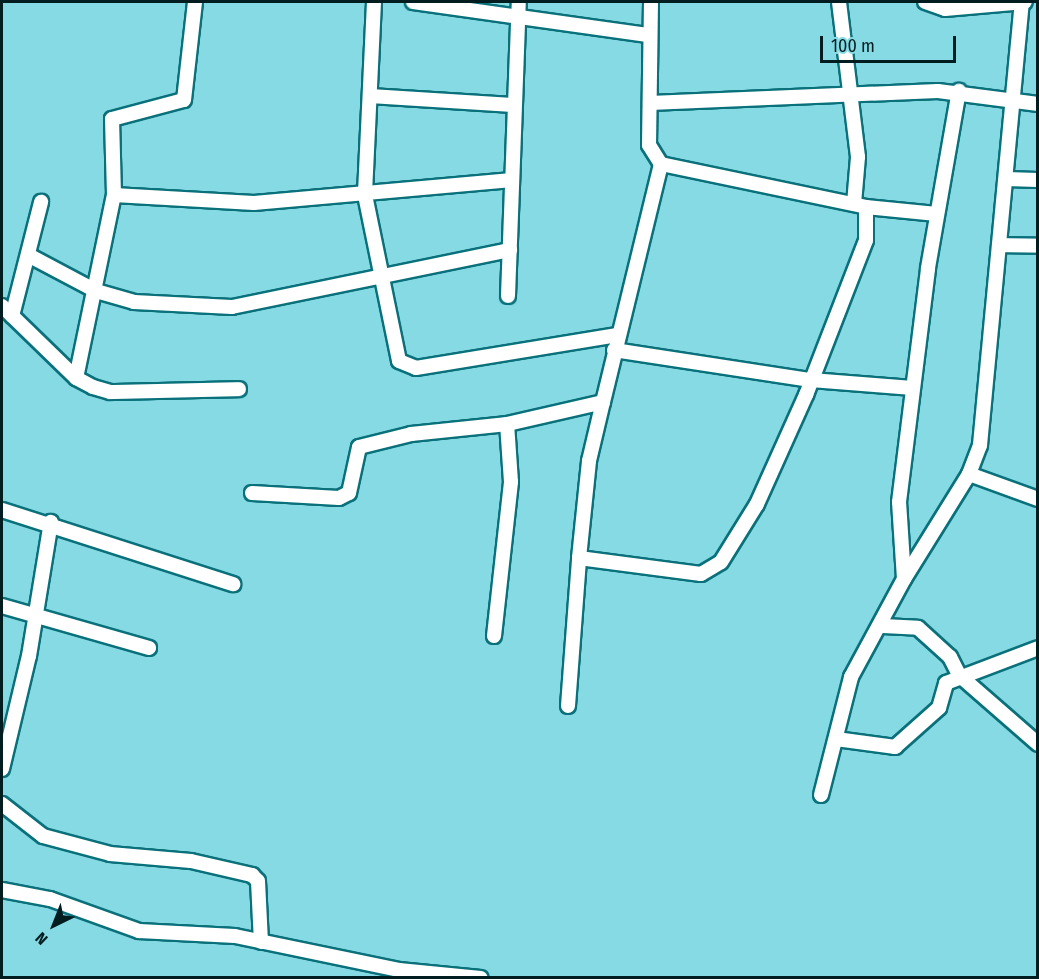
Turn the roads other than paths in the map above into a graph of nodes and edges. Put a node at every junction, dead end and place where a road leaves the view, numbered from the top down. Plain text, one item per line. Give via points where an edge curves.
1 (195, 2) edge
2 (374, 2) edge
3 (413, 2) edge
4 (651, 2) edge
5 (839, 2) edge
6 (925, 2) edge
7 (1023, 2) edge
8 (518, 8) edge
9 (648, 35) junction
10 (959, 91) junction
11 (370, 96) junction
12 (852, 96) junction
13 (1014, 99) junction
14 (650, 103) junction
15 (1038, 104) edge
16 (513, 105) junction
17 (661, 164) junction
18 (512, 180) junction
19 (1006, 180) junction
20 (1038, 180) edge
21 (114, 195) junction
22 (365, 195) junction
23 (41, 202) dead end
24 (860, 205) junction
25 (938, 214) junction
26 (999, 245) junction
27 (1038, 246) edge
28 (510, 250) junction
29 (30, 256) junction
30 (382, 276) junction
31 (96, 291) junction
32 (508, 296) dead end
33 (2, 306) edge
34 (12, 316) junction
35 (617, 335) junction
36 (614, 350) junction
37 (76, 378) junction
38 (812, 380) junction
39 (913, 388) junction
40 (239, 389) dead end
41 (603, 402) junction
42 (507, 424) junction
43 (969, 474) junction
44 (252, 492) dead end
45 (1038, 499) edge
46 (2, 510) edge
47 (51, 522) junction
48 (579, 558) junction
49 (904, 579) junction
50 (233, 584) dead end
51 (2, 606) edge
52 (36, 616) junction
53 (883, 626) junction
54 (494, 636) dead end
55 (149, 648) dead end
56 (1038, 648) edge
57 (959, 675) junction
58 (568, 706) dead end
59 (836, 739) junction
60 (1038, 744) edge
61 (2, 769) edge
62 (821, 795) dead end
63 (2, 804) edge
64 (2, 890) edge
65 (261, 942) junction
66 (481, 978) edge

1 - 21 street via 184,100 112,119
2 - 11 street
3 - 8 street
4 - 9 street
5 - 12 street
6 - 7 street via 945,9
7 - 13 street
8 - 9 street
8 - 16 street
9 - 14 street
10 - 12 street
10 - 13 street
10 - 25 street
11 - 16 street
11 - 22 street
12 - 14 street
12 - 24 street
13 - 15 street
13 - 19 street
14 - 17 street via 649,144
16 - 18 street
17 - 24 street
17 - 35 street
18 - 22 street
18 - 28 street
19 - 20 street
19 - 26 street
21 - 22 street via 254,203
21 - 31 street
22 - 30 street
23 - 29 street
24 - 25 street
24 - 38 street via 866,240
25 - 39 street
26 - 27 street
26 - 43 street via 980,445
28 - 30 street
28 - 32 street
29 - 31 street
29 - 34 street
30 - 31 street via 232,307 145,304
30 - 35 street via 399,361 406,367
31 - 37 street
33 - 34 street
34 - 37 street
35 - 36 street
36 - 38 street
36 - 41 street
37 - 40 street via 110,392
38 - 39 street
38 - 48 street via 757,504 713,572
39 - 49 street via 897,526
41 - 42 street
41 - 48 street via 589,460
42 - 44 street via 411,434 359,447 349,493 339,498
42 - 54 street via 511,482
43 - 45 street
43 - 49 street
46 - 47 street
47 - 50 street
47 - 52 street
48 - 58 street
49 - 53 street
51 - 52 street
52 - 55 street
52 - 61 street
53 - 57 street via 918,628 950,657
53 - 59 street via 851,677
56 - 57 street
57 - 59 street via 946,683 939,708 895,747
57 - 60 street
59 - 62 street
63 - 65 street via 43,836 110,854 192,861 252,876 258,881
64 - 65 street via 50,899 139,931
65 - 66 street via 420,974

